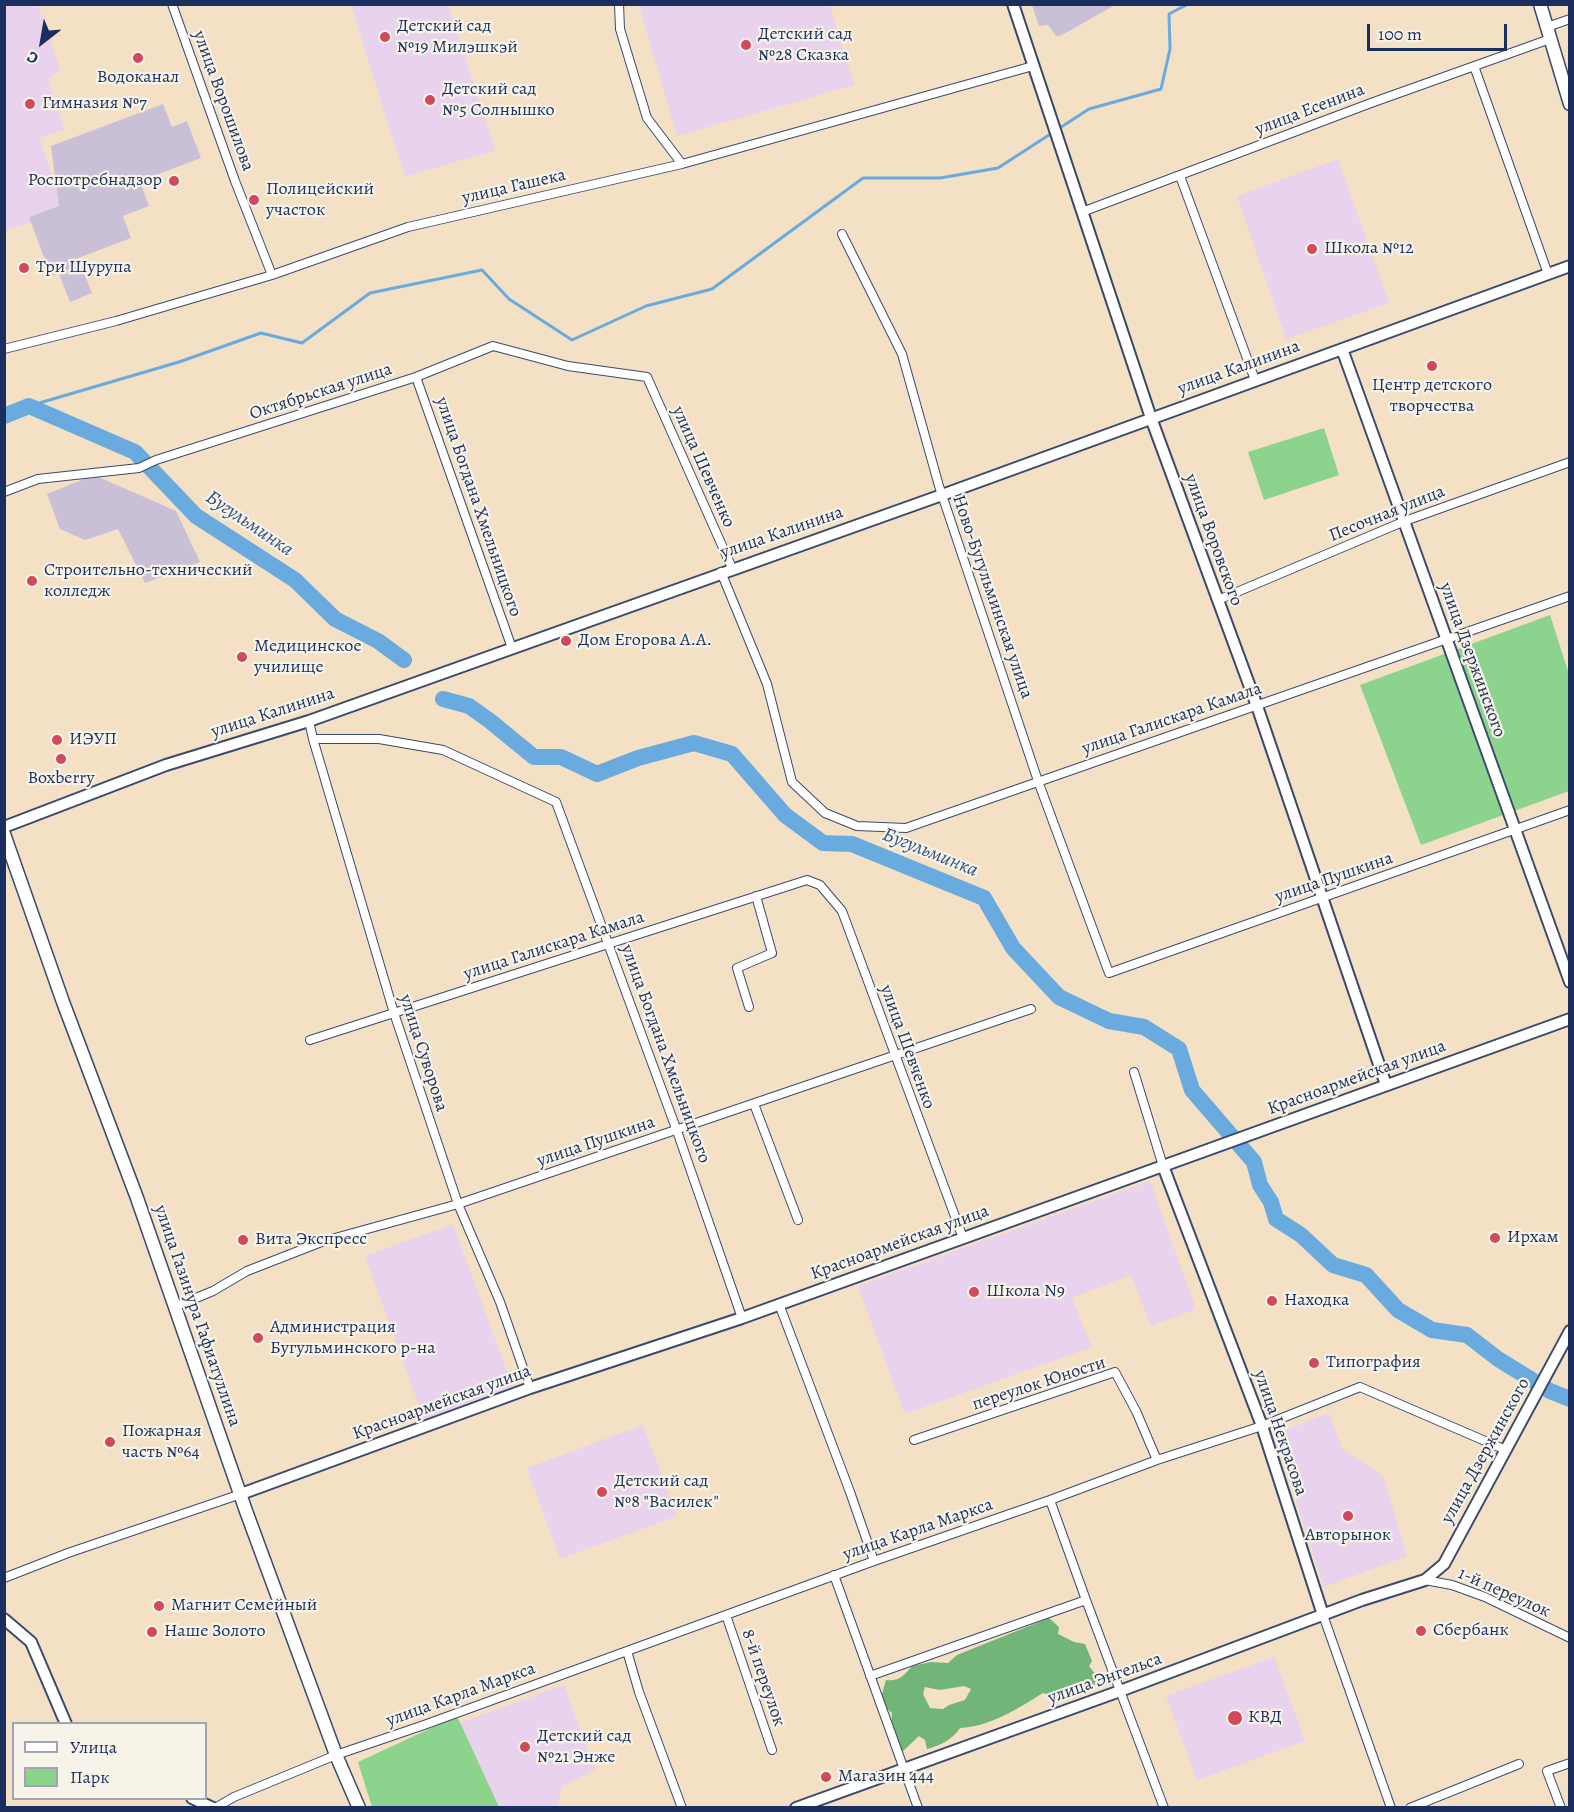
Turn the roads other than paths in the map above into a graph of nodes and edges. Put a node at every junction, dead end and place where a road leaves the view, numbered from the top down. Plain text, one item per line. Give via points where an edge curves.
1 (172, 4) edge
2 (619, 4) edge
3 (1013, 4) edge
4 (1540, 4) edge
5 (1569, 19) edge
6 (1548, 33) junction
7 (1033, 66) junction
8 (1474, 66) junction
9 (1569, 104) edge
10 (682, 164) junction
11 (1180, 176) junction
12 (1082, 212) junction
13 (842, 234) dead end
14 (1569, 266) edge
15 (1548, 274) junction
16 (272, 275) junction
17 (4, 349) edge
18 (1342, 349) junction
19 (417, 377) junction
20 (647, 377) joint
21 (1256, 380) junction
22 (1151, 418) junction
23 (1569, 462) edge
24 (4, 492) edge
25 (942, 495) junction
26 (1405, 520) junction
27 (732, 568) junction
28 (721, 572) junction
29 (1569, 596) edge
30 (1218, 600) junction
31 (1447, 639) junction
32 (512, 648) junction
33 (1257, 706) junction
34 (309, 720) junction
35 (313, 739) junction
36 (1038, 781) junction
37 (1569, 810) edge
38 (4, 827) edge
39 (1515, 831) junction
40 (4, 834) edge
41 (807, 880) joint
42 (756, 896) junction
43 (1323, 898) junction
44 (609, 944) junction
45 (1109, 973) joint
46 (1569, 982) edge
47 (749, 1007) dead end
48 (1031, 1009) dead end
49 (394, 1013) junction
50 (1569, 1019) edge
51 (310, 1040) dead end
52 (894, 1056) junction
53 (1134, 1072) dead end
54 (1386, 1085) junction
55 (754, 1104) junction
56 (677, 1131) junction
57 (1163, 1166) junction
58 (458, 1204) junction
59 (798, 1220) dead end
60 (963, 1238) junction
61 (779, 1305) junction
62 (174, 1307) junction
63 (742, 1318) junction
64 (1569, 1331) edge
65 (530, 1388) junction
66 (1262, 1426) junction
67 (914, 1440) dead end
68 (1506, 1450) junction
69 (1157, 1460) junction
70 (241, 1494) junction
71 (1050, 1500) junction
72 (874, 1561) junction
73 (834, 1575) junction
74 (4, 1578) edge
75 (1425, 1580) junction
76 (1086, 1600) junction
77 (726, 1615) junction
78 (1323, 1615) junction
79 (4, 1619) edge
80 (1569, 1638) edge
81 (627, 1651) junction
82 (870, 1676) junction
83 (1120, 1691) junction
84 (65, 1722) edge
85 (772, 1750) dead end
86 (336, 1755) junction
87 (1569, 1763) edge
88 (1519, 1764) dead end
89 (904, 1769) junction
90 (196, 1800) edge
91 (214, 1808) edge
92 (359, 1808) edge
93 (682, 1808) edge
94 (796, 1808) edge
95 (918, 1808) edge
96 (1164, 1808) edge
97 (1391, 1808) edge
98 (1410, 1808) edge
99 (1561, 1808) edge

1 - 16 street, улица Ворошилова
2 - 10 street via 620,28 647,118
3 - 7 street, улица Воровского
4 - 6 main road
5 - 6 street, улица Есенина
6 - 8 street, улица Есенина
6 - 9 main road
7 - 10 street, улица Гашека
7 - 12 street, улица Воровского
8 - 11 street, улица Есенина
8 - 15 street
10 - 16 street, улица Гашека via 408,227
11 - 12 street, улица Есенина
11 - 21 street
12 - 22 street, улица Воровского
13 - 25 street, Ново-Бугульминская улица via 902,354
14 - 15 street, улица Калинина
15 - 18 street, улица Калинина
16 - 17 street, улица Гашека
18 - 21 street, улица Калинина
18 - 26 street, улица Дзержинского
19 - 20 street, Октябрьская улица via 493,346 568,366
19 - 24 street, Октябрьская улица via 138,468 38,479
19 - 32 street, улица Богдана Хмельницкого
20 - 27 street, улица Шевченко
21 - 22 street, улица Калинина
22 - 25 street, улица Калинина
22 - 30 street, улица Воровского
23 - 26 street, Песочная улица
25 - 27 street, улица Калинина
25 - 36 street, Ново-Бугульминская улица
26 - 30 street, Песочная улица
26 - 31 street, улица Дзержинского
27 - 28 street, улица Калинина
28 - 32 street, улица Калинина
28 - 36 street, улица Галискара Камала via 767,684 792,782 825,813 857,826 906,828
29 - 31 street, улица Галискара Камала
30 - 33 street, улица Воровского
31 - 33 street, улица Галискара Камала
31 - 39 street, улица Дзержинского
32 - 34 street, улица Калинина
33 - 36 street, улица Галискара Камала
33 - 43 street, улица Воровского
34 - 35 street, улица Суворова
34 - 38 street, улица Калинина via 166,765
35 - 44 street, улица Богдана Хмельницкого via 379,739 443,750 556,802
35 - 49 street, улица Суворова
36 - 45 street, Ново-Бугульминская улица
37 - 39 street, улица Пушкина
39 - 43 street, улица Пушкина
39 - 46 street, улица Дзержинского
40 - 62 main road, улица Газинура Гафиатуллина
41 - 42 street, улица Галискара Камала
41 - 52 street, улица Шевченко via 820,885 842,911
42 - 44 street, улица Галискара Камала
42 - 47 street via 772,953 737,968
43 - 45 street, улица Пушкина
43 - 54 street, улица Воровского
44 - 49 street, улица Галискара Камала
44 - 56 street, улица Богдана Хмельницкого
48 - 52 street, улица Пушкина
49 - 51 street, улица Галискара Камала
49 - 58 street, улица Суворова
50 - 54 street, Красноармейская улица
52 - 55 street, улица Пушкина
52 - 60 street, улица Шевченко
53 - 57 street, улица Некрасова
54 - 57 street, Красноармейская улица
55 - 56 street, улица Пушкина
55 - 59 street
56 - 58 street, улица Пушкина
56 - 63 street, улица Богдана Хмельницкого
57 - 60 street, Красноармейская улица
57 - 66 street, улица Некрасова
58 - 62 street, улица Пушкина via 324,1241 247,1271
58 - 65 street, улица Суворова via 500,1302
60 - 61 street, Красноармейская улица
61 - 63 street, Красноармейская улица
61 - 72 street
62 - 70 main road, улица Газинура Гафиатуллина
63 - 65 street, Красноармейская улица
64 - 68 street, улица Дзержинского
65 - 70 street, Красноармейская улица
66 - 68 street, улица Карла Маркса via 1360,1387
66 - 69 street, улица Карла Маркса
66 - 78 street, улица Некрасова
67 - 69 street, переулок Юности via 1115,1372
68 - 75 street, улица Дзержинского via 1444,1563
69 - 71 street, улица Карла Маркса
70 - 74 street
70 - 86 main road, улица Газинура Гафиатуллина
71 - 72 street, улица Карла Маркса
71 - 76 street
72 - 73 street, улица Карла Маркса
73 - 77 street, улица Карла Маркса
73 - 82 street
75 - 78 street, улица Энгельса
75 - 80 street, 1-й переулок via 1452,1584
76 - 82 street
76 - 83 street
77 - 81 street, улица Карла Маркса
77 - 85 street, 8-й переулок
78 - 83 street, улица Энгельса
78 - 97 street, улица Некрасова
79 - 84 street via 31,1642
81 - 86 street, улица Карла Маркса
81 - 93 street
82 - 89 street
83 - 89 street, улица Энгельса
83 - 96 street
86 - 91 street, улица Карла Маркса
86 - 92 main road, улица Газинура Гафиатуллина
87 - 99 street via 1547,1771
88 - 98 street
89 - 94 street, улица Энгельса
89 - 95 street
90 - 91 street

